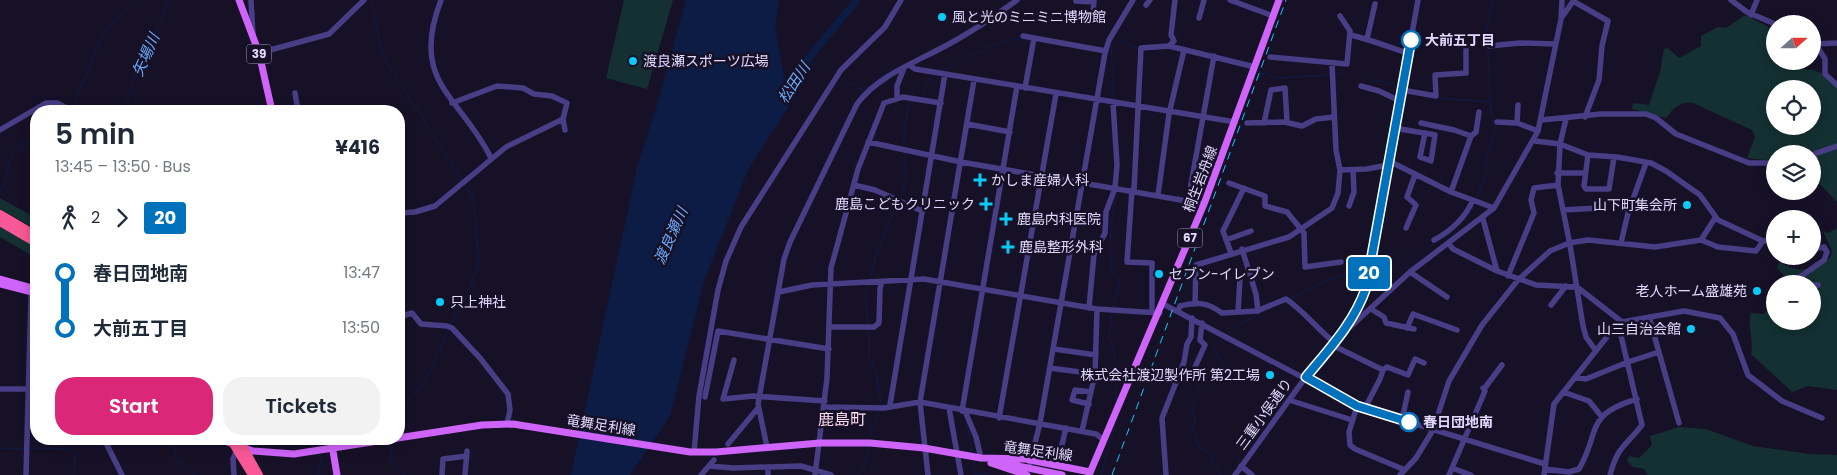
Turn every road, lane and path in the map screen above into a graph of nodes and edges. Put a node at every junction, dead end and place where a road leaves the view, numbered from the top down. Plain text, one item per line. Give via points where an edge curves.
1 (238, 0) edge
2 (251, 0) edge
3 (364, 0) edge
4 (441, 0) edge
5 (901, 0) edge
6 (1017, 0) edge
7 (1133, 0) edge
8 (1175, 0) edge
9 (1204, 0) edge
10 (1230, 0) edge
11 (1279, 0) edge
12 (1418, 0) edge
13 (1562, 0) edge
14 (1731, 0) edge
15 (1757, 0) edge
16 (1076, 1) dead end
17 (1094, 1) edge
18 (1573, 1) edge
19 (1375, 4) dead end
20 (1093, 13) dead end
21 (1752, 15) junction
22 (1274, 16) junction
23 (1340, 16) dead end
24 (1200, 18) dead end
25 (1561, 19) junction
26 (1766, 20) edge
27 (252, 34) junction
28 (1351, 35) junction
29 (1023, 36) dead end
30 (1034, 38) junction
31 (1367, 39) junction
32 (1837, 43) edge
33 (1555, 44) junction
34 (1821, 44) edge
35 (1169, 46) junction
36 (1489, 46) dead end
37 (1184, 50) junction
38 (1466, 50) dead end
39 (1106, 51) junction
40 (259, 53) junction
41 (1408, 53) junction
42 (1821, 54) edge
43 (1214, 56) junction
44 (1270, 57) dead end
45 (1332, 64) junction
46 (906, 67) junction
47 (1255, 67) junction
48 (946, 74) junction
49 (974, 80) junction
50 (1837, 85) edge
51 (1017, 86) junction
52 (1361, 86) dead end
53 (1024, 88) junction
54 (1402, 90) junction
55 (296, 93) dead end
56 (1056, 94) junction
57 (897, 98) junction
58 (1096, 100) junction
59 (1400, 101) junction
60 (452, 103) junction
61 (941, 103) junction
62 (1114, 103) junction
63 (41, 105) edge
64 (60, 105) edge
65 (269, 105) edge
66 (297, 105) edge
67 (1137, 105) junction
68 (1518, 105) dead end
69 (1170, 111) junction
70 (30, 112) edge
71 (1479, 112) dead end
72 (1203, 116) junction
73 (1334, 117) junction
74 (1585, 117) junction
75 (1566, 119) junction
76 (563, 120) junction
77 (1541, 120) junction
78 (1235, 122) junction
79 (1287, 122) junction
80 (1497, 122) dead end
81 (1247, 123) dead end
82 (1264, 123) junction
83 (1421, 123) dead end
84 (1517, 123) junction
85 (967, 124) junction
86 (1395, 128) junction
87 (0, 130) edge
88 (566, 130) dead end
89 (1538, 131) junction
90 (1010, 132) junction
91 (1426, 133) junction
92 (1471, 136) junction
93 (1534, 141) junction
94 (868, 142) junction
95 (1560, 144) junction
96 (1837, 146) edge
97 (1821, 152) edge
98 (1588, 155) junction
99 (931, 156) junction
100 (1614, 157) junction
101 (491, 158) junction
102 (961, 162) junction
103 (1389, 163) junction
104 (1646, 163) junction
105 (1766, 163) edge
106 (1004, 169) junction
107 (1340, 170) junction
108 (1353, 170) junction
109 (1584, 173) junction
110 (1557, 174) junction
111 (1416, 175) junction
112 (1042, 176) junction
113 (1082, 182) junction
114 (1229, 184) dead end
115 (854, 185) junction
116 (1558, 185) junction
117 (1115, 188) junction
118 (1244, 188) junction
119 (1133, 190) junction
120 (1451, 192) junction
121 (1158, 195) junction
122 (1473, 200) junction
123 (1188, 201) junction
124 (1204, 204) junction
125 (1350, 206) dead end
126 (1494, 208) junction
127 (1598, 208) dead end
128 (1563, 210) junction
129 (922, 211) junction
130 (405, 213) edge
131 (0, 214) edge
132 (1715, 218) junction
133 (1482, 219) junction
134 (0, 222) edge
135 (1406, 228) dead end
136 (1251, 231) dead end
137 (1300, 231) junction
138 (30, 232) edge
139 (30, 240) edge
140 (1226, 240) junction
141 (1434, 240) dead end
142 (1701, 240) junction
143 (1762, 241) junction
144 (1766, 241) edge
145 (1570, 243) junction
146 (1621, 243) junction
147 (1449, 244) junction
148 (1821, 248) edge
149 (1242, 250) junction
150 (1231, 253) junction
151 (1341, 262) dead end
152 (1821, 262) edge
153 (1817, 265) edge
154 (1497, 271) junction
155 (1410, 272) junction
156 (1803, 275) edge
157 (1508, 276) junction
158 (0, 279) edge
159 (911, 279) junction
160 (1240, 279) dead end
161 (1518, 280) junction
162 (882, 282) junction
163 (940, 282) junction
164 (0, 284) edge
165 (830, 286) junction
166 (1566, 286) junction
167 (30, 287) edge
168 (1577, 287) junction
169 (983, 289) junction
170 (779, 292) junction
171 (30, 294) edge
172 (1021, 295) junction
173 (1446, 297) dead end
174 (1062, 303) junction
175 (1163, 304) junction
176 (1195, 304) junction
177 (1551, 305) dead end
178 (1089, 308) junction
179 (1370, 309) junction
180 (1097, 310) junction
181 (1178, 311) junction
182 (1258, 311) junction
183 (1156, 312) junction
184 (1238, 312) junction
185 (405, 315) edge
186 (1649, 317) junction
187 (1192, 318) junction
188 (1202, 323) junction
189 (1620, 325) junction
190 (830, 328) junction
191 (1407, 328) junction
192 (1414, 329) dead end
193 (1457, 330) dead end
194 (1344, 331) junction
195 (769, 340) junction
196 (1334, 344) junction
197 (829, 349) junction
198 (1054, 349) junction
199 (1596, 351) junction
200 (1659, 352) junction
201 (1096, 355) junction
202 (30, 358) edge
203 (734, 360) dead end
204 (1628, 362) junction
205 (1424, 363) dead end
206 (1502, 366) dead end
207 (1050, 368) junction
208 (1383, 370) junction
209 (1095, 374) junction
210 (1192, 374) dead end
211 (1306, 377) junction
212 (1575, 377) junction
213 (0, 388) edge
214 (28, 389) junction
215 (1091, 392) junction
216 (1408, 392) dead end
217 (1563, 392) junction
218 (705, 397) dead end
219 (759, 397) junction
220 (1637, 399) junction
221 (1289, 400) junction
222 (920, 402) junction
223 (824, 404) junction
224 (1089, 404) junction
225 (890, 405) junction
226 (1357, 406) junction
227 (758, 408) junction
228 (949, 408) junction
229 (1365, 408) junction
230 (963, 411) junction
231 (1602, 417) junction
232 (999, 418) junction
233 (1822, 418) dead end
234 (1352, 420) junction
235 (1402, 420) junction
236 (1040, 423) junction
237 (1679, 423) dead end
238 (510, 424) junction
239 (1066, 428) junction
240 (1433, 430) junction
241 (1082, 431) junction
242 (405, 437) edge
243 (1104, 440) junction
244 (1465, 440) junction
245 (820, 443) junction
246 (728, 444) dead end
247 (107, 445) edge
248 (234, 445) edge
249 (238, 445) edge
250 (240, 445) edge
251 (247, 445) edge
252 (332, 445) edge
253 (356, 445) edge
254 (767, 447) junction
255 (924, 448) junction
256 (333, 449) junction
257 (692, 452) junction
258 (958, 454) junction
259 (982, 458) junction
260 (714, 460) dead end
261 (1031, 460) junction
262 (1058, 465) junction
263 (709, 466) junction
264 (1241, 466) junction
265 (768, 468) junction
266 (1452, 468) junction
267 (1545, 469) edge
268 (1405, 470) junction
269 (253, 471) edge
270 (816, 472) edge
271 (1027, 473) edge
272 (1090, 473) edge
273 (26, 475) edge
274 (122, 475) edge
275 (234, 475) edge
276 (259, 475) edge
277 (337, 475) edge
278 (442, 475) edge
279 (465, 475) edge
280 (701, 475) edge
281 (768, 475) edge
282 (831, 475) edge
283 (928, 475) edge
284 (961, 475) edge
285 (1062, 475) edge
286 (1166, 475) edge
287 (1235, 475) edge
288 (1252, 475) edge
289 (1400, 475) edge
290 (1448, 475) edge
291 (1470, 475) edge
292 (1610, 475) edge

1 - 27 main road, 39
2 - 27 street
3 - 40 street via 329,34
4 - 60 street via 431,28 431,53 442,90
5 - 257 street via 885,27 841,70 741,227 726,261 717,298
6 - 46 street via 979,26
7 - 39 street
8 - 35 street via 1171,35 1174,41
9 - 24 street
10 - 22 street
11 - 22 main road, 桐生岩舟線 / 67
12 - 41 street, 三重小俣通り
13 - 25 street
14 - 21 street
15 - 21 street
16 - 17 street
17 - 20 street
18 - 25 street
18 - 74 street via 1608,21 1599,80
19 - 31 street
21 - 26 street
22 - 47 main road, 桐生岩舟線 / 67
23 - 28 street via 1350,28
25 - 33 street
27 - 40 main road, 39
28 - 31 street
28 - 45 street via 1349,62 1345,65
29 - 30 street
30 - 39 street
30 - 53 street
31 - 41 street
32 - 34 street
33 - 36 street
33 - 77 street
35 - 37 street
35 - 67 street via 1141,48
37 - 43 street
37 - 69 street
38 - 54 street via 1466,73 1435,75 1436,96
39 - 58 street
40 - 65 main road, 39
41 - 54 street, 三重小俣通り
42 - 50 street via 1825,59 1825,74
43 - 47 street
43 - 72 street
44 - 45 street
45 - 73 street
46 - 48 street
46 - 57 street
46 - 170 street via 857,104 788,247
47 - 78 main road, 桐生岩舟線 / 67
48 - 49 street
48 - 61 street
49 - 51 street
49 - 85 street
51 - 53 street
51 - 90 street
52 - 59 street
53 - 56 street
54 - 59 street, 三重小俣通り
55 - 66 street
56 - 58 street
56 - 112 street
57 - 61 street
57 - 94 street via 884,103
58 - 62 street
58 - 113 street
59 - 86 street, 三重小俣通り
60 - 76 street via 497,86 523,88 567,102
60 - 101 street
61 - 99 street
62 - 67 street
62 - 117 street
63 - 64 street via 46,102
67 - 69 street
67 - 119 street
68 - 84 street
69 - 72 street
69 - 121 street
70 - 87 street
71 - 92 street via 1476,132
72 - 78 street
72 - 123 street
73 - 79 street via 1316,119 1302,126
73 - 107 street
74 - 75 street
74 - 105 street via 1646,114 1676,134 1749,163
75 - 77 street
75 - 95 street
76 - 88 street
76 - 101 street via 533,132
77 - 89 street
78 - 124 main road, 桐生岩舟線 / 67
79 - 82 street
79 - 82 street via 1287,89 1273,89
80 - 84 street
81 - 82 street
83 - 92 street
84 - 89 street
85 - 90 street
85 - 102 street
86 - 91 street
86 - 103 street, 三重小俣通り
89 - 93 street
90 - 106 street
91 - 91 street via 1435,135 1431,161 1420,157
92 - 120 street
93 - 95 street
93 - 126 street
94 - 99 street
94 - 115 street
95 - 98 street
95 - 110 street
96 - 97 street
98 - 100 street
98 - 109 street
99 - 102 street
99 - 129 street
100 - 104 street
100 - 109 street via 1609,189 1585,188
101 - 130 street via 435,206
102 - 106 street
102 - 163 street
103 - 108 street
103 - 111 street
103 - 194 street, 三重小俣通り via 1366,288
104 - 132 street via 1666,171 1693,190 1705,200
104 - 146 street
106 - 112 street
106 - 169 street
107 - 108 street
107 - 137 street via 1338,193 1332,208
108 - 125 street via 1354,192
109 - 110 street
110 - 116 street
111 - 120 street
111 - 135 street via 1407,197 1416,205
112 - 113 street
112 - 172 street
113 - 117 street
113 - 174 street
114 - 118 street
115 - 129 street via 875,190
115 - 165 street via 831,268
116 - 128 street
116 - 157 street via 1534,188 1531,200 1534,213
117 - 119 street
117 - 178 street via 1106,212 1106,233 1094,257
118 - 137 street via 1264,196 1265,206 1287,212
118 - 140 street via 1223,230
119 - 121 street
119 - 183 street via 1127,262 1152,263
120 - 122 street
121 - 123 street
122 - 126 street
122 - 141 street via 1467,213 1449,232
123 - 124 street
124 - 175 main road, 桐生岩舟線 / 67
126 - 133 street
127 - 128 street
128 - 145 street
129 - 159 street
131 - 138 highway
132 - 142 street
132 - 143 street
133 - 147 street
133 - 154 street
134 - 139 highway
136 - 140 street
137 - 149 street
137 - 151 street via 1304,237 1305,266
140 - 150 street
142 - 143 street via 1718,247 1756,251
142 - 146 street via 1655,247
143 - 144 street
145 - 146 street via 1588,240
145 - 161 street via 1545,254
145 - 168 street
147 - 154 street
147 - 155 street
148 - 152 street via 1827,252
149 - 150 street
149 - 182 street
150 - 176 street via 1196,265
153 - 156 street
154 - 157 street
155 - 173 street
155 - 179 street
157 - 161 street
158 - 167 main road
159 - 162 street
159 - 163 street
159 - 225 street
160 - 184 street
161 - 166 street via 1536,285
161 - 240 street via 1482,325 1458,365 1444,394
162 - 165 street
162 - 190 street via 879,323 874,327
163 - 169 street
163 - 222 street
164 - 171 main road
165 - 170 street via 812,285
165 - 190 street
166 - 168 street
166 - 177 street
168 - 189 street
168 - 199 street via 1584,332
169 - 172 street
169 - 230 street
170 - 195 street
172 - 174 street
172 - 232 street
174 - 178 street
174 - 198 street
175 - 181 street
175 - 183 main road, 桐生岩舟線 / 67
176 - 181 street via 1180,306
176 - 184 street via 1215,306 1222,313
178 - 180 street
179 - 191 street via 1384,317 1386,323
179 - 194 street
180 - 183 street
180 - 201 street
181 - 187 street
182 - 184 street
182 - 196 street via 1286,299 1306,313 1312,324
183 - 243 main road, 桐生岩舟線 / 67
185 - 238 street via 412,313 421,324 452,328 508,394
186 - 189 street
186 - 200 street
186 - 233 street via 1684,311 1723,319 1733,334 1748,374 1782,401
187 - 188 street
187 - 286 street via 1184,362 1162,418
188 - 210 street via 1200,340 1205,345
188 - 211 street
189 - 199 street
189 - 204 street
190 - 197 street
191 - 192 street
191 - 193 street via 1413,314
194 - 196 street, 三重小俣通り
195 - 197 street
195 - 218 street via 718,331
195 - 219 street
196 - 208 street
196 - 211 street, 三重小俣通り
197 - 223 street
198 - 201 street
198 - 207 street
199 - 212 street
200 - 204 street
200 - 237 street
201 - 209 street
202 - 214 street
203 - 219 street via 723,400
204 - 212 street via 1586,379
204 - 220 street
205 - 208 street via 1415,359 1408,375 1387,368
206 - 244 street via 1484,388
207 - 209 street
207 - 236 street
208 - 229 street
209 - 215 street
211 - 221 street, 三重小俣通り
211 - 226 street
212 - 217 street
213 - 214 street
214 - 273 street
215 - 224 street
215 - 224 street via 1075,390 1072,400
216 - 235 street
217 - 231 street via 1590,402
217 - 267 street via 1552,410
219 - 223 street
219 - 227 street
220 - 231 street via 1617,405
220 - 292 street via 1642,425 1622,446
221 - 234 street
221 - 264 street, 三重小俣通り
222 - 225 street
222 - 228 street
222 - 255 street
223 - 225 street via 884,408
223 - 245 street
224 - 241 street
226 - 229 street
226 - 234 street
227 - 246 street
227 - 254 street
228 - 230 street
228 - 258 street
229 - 235 street
230 - 232 street
230 - 259 street
231 - 267 street via 1593,429 1579,469 1569,472
232 - 236 street
234 - 268 street via 1350,445
235 - 240 street
236 - 239 street
236 - 261 street
238 - 242 main road, 竜舞足利線
238 - 257 main road, 竜舞足利線
239 - 241 street
239 - 262 street
240 - 244 street
240 - 268 street
241 - 243 street via 1096,434
243 - 272 main road, 桐生岩舟線 / 67
244 - 266 street
244 - 267 street
245 - 254 main road, 竜舞足利線
245 - 255 main road, 竜舞足利線
245 - 270 street
247 - 274 street
248 - 269 highway
249 - 275 street via 233,459
250 - 269 highway
251 - 256 main road, 竜舞足利線 via 281,454
252 - 256 main road
253 - 256 main road, 竜舞足利線
254 - 257 main road, 竜舞足利線
255 - 258 main road, 竜舞足利線
255 - 283 street
256 - 277 main road
258 - 259 main road, 竜舞足利線
258 - 284 street
259 - 261 main road, 竜舞足利線
259 - 271 main road, 竜舞足利線 via 994,465
260 - 263 street
261 - 262 main road, 竜舞足利線
261 - 271 street
262 - 272 main road, 竜舞足利線
263 - 265 street
263 - 280 street
264 - 287 street, 三重小俣通り
264 - 288 street
265 - 270 street via 801,466
265 - 281 street
266 - 290 street
266 - 291 street
268 - 289 street
269 - 276 highway
270 - 282 street
271 - 285 main road, 竜舞足利線
278 - 279 street via 443,459 467,454

